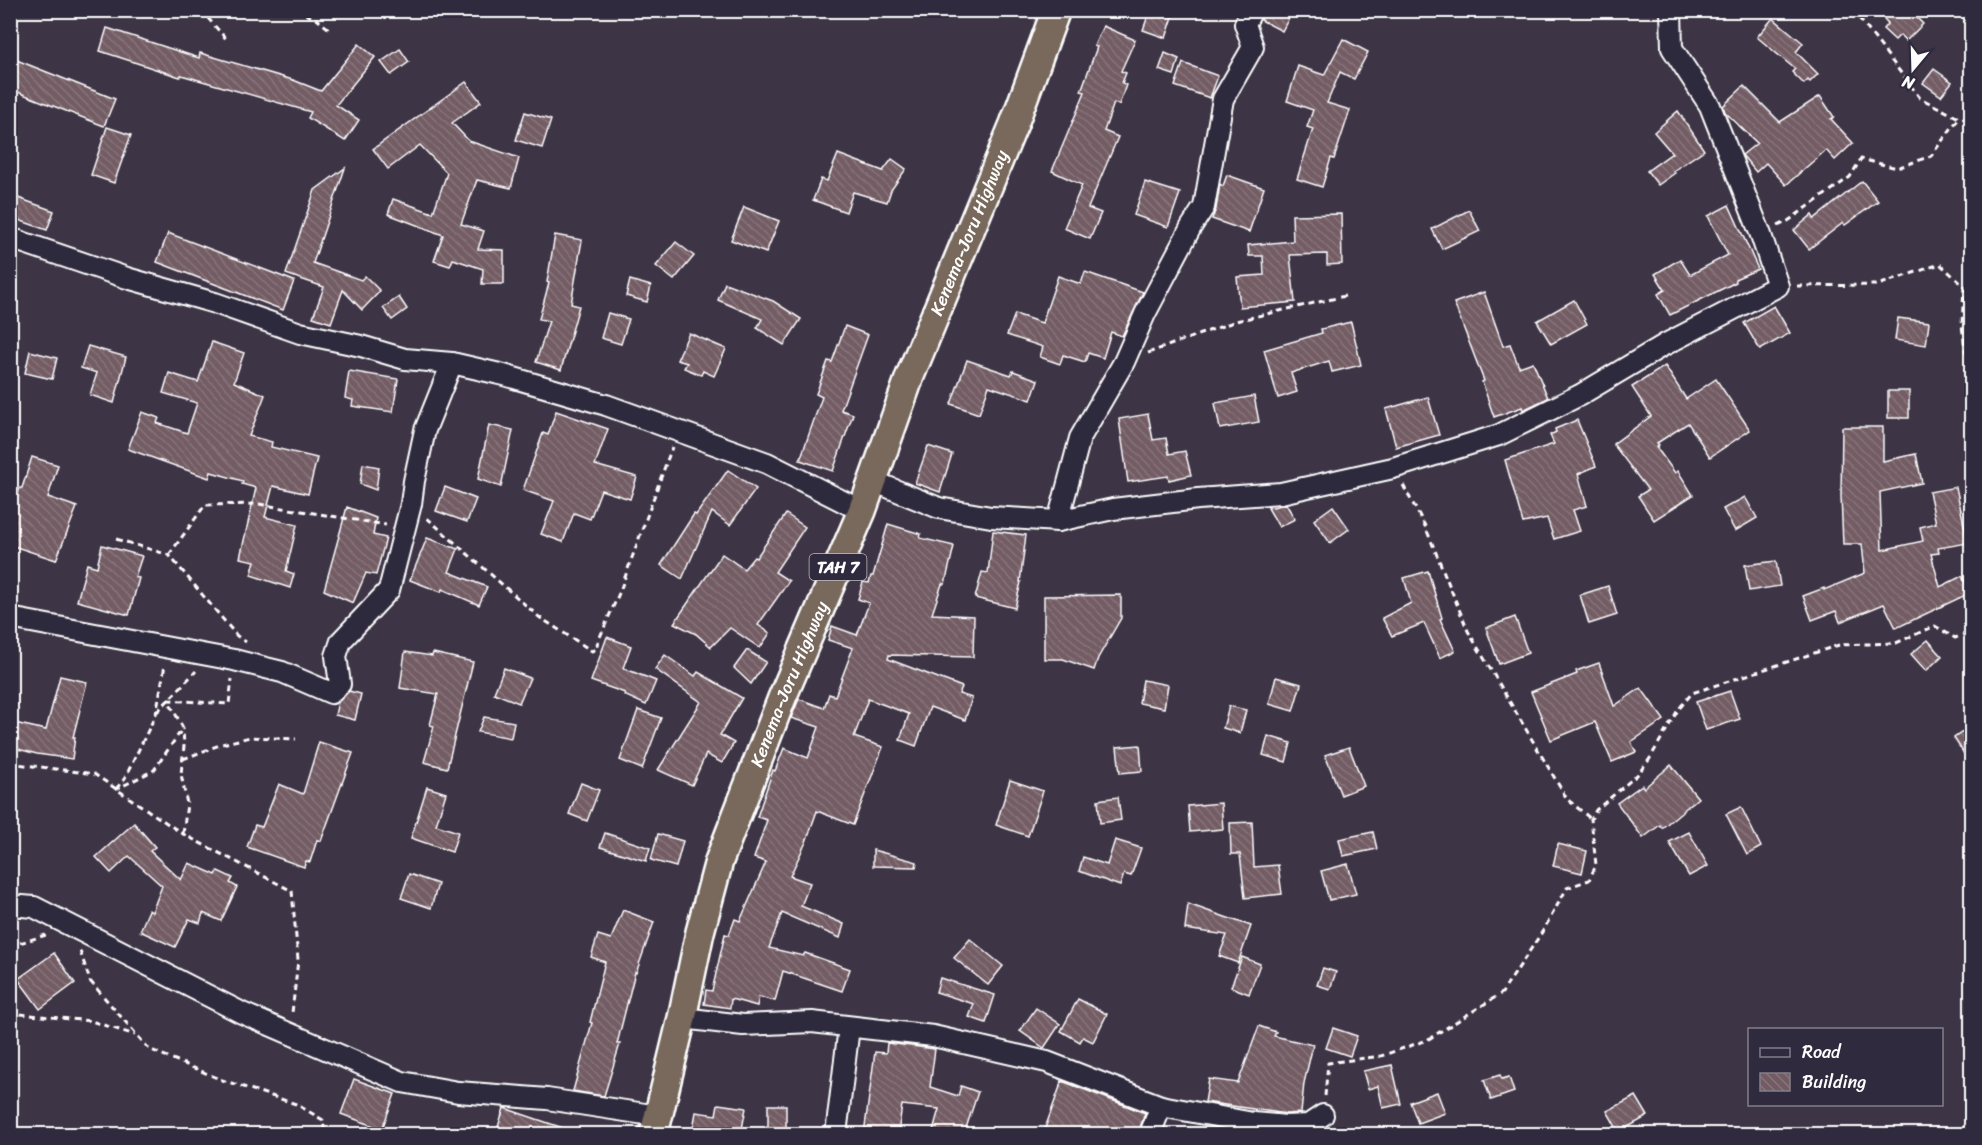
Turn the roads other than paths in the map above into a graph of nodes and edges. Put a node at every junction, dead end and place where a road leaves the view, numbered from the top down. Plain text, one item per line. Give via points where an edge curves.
1 (1056, 10) edge
2 (1252, 10) edge
3 (1671, 10) edge
4 (10, 238) edge
5 (452, 363) junction
6 (873, 481) junction
7 (862, 511) junction
8 (1058, 521) junction
9 (10, 618) edge
10 (10, 905) edge
11 (682, 1018) junction
12 (849, 1027) junction
13 (1161, 1106) junction
14 (1323, 1115) road end
15 (656, 1125) edge
16 (836, 1134) edge
17 (1150, 1134) edge

1 - 6 highway, Kenema-Joru Highway / TAH 7 via 1014,124 910,376
2 - 8 street via 1245,24 1253,46 1222,99 1204,207 1080,438
3 - 8 street via 1672,48 1710,106 1778,286 1664,345 1580,395 1498,435 1393,468 1281,493 1198,498
4 - 5 street via 300,333 405,359
5 - 7 street via 606,405 767,464
5 - 9 street via 425,430 389,590 341,641 336,656 340,684 331,693 282,672 234,660
6 - 7 highway, Kenema-Joru Highway / TAH 7
6 - 8 street via 939,508 991,517
7 - 11 highway, Kenema-Joru Highway / TAH 7 via 782,698 719,861
10 - 15 street via 34,908 242,1012 402,1082 458,1092 547,1099
11 - 12 street via 744,1024 812,1022
11 - 15 highway, Kenema-Joru Highway / TAH 7
12 - 13 street via 933,1036 1019,1054
12 - 16 street
13 - 14 street via 1286,1126 1308,1125
13 - 17 street

